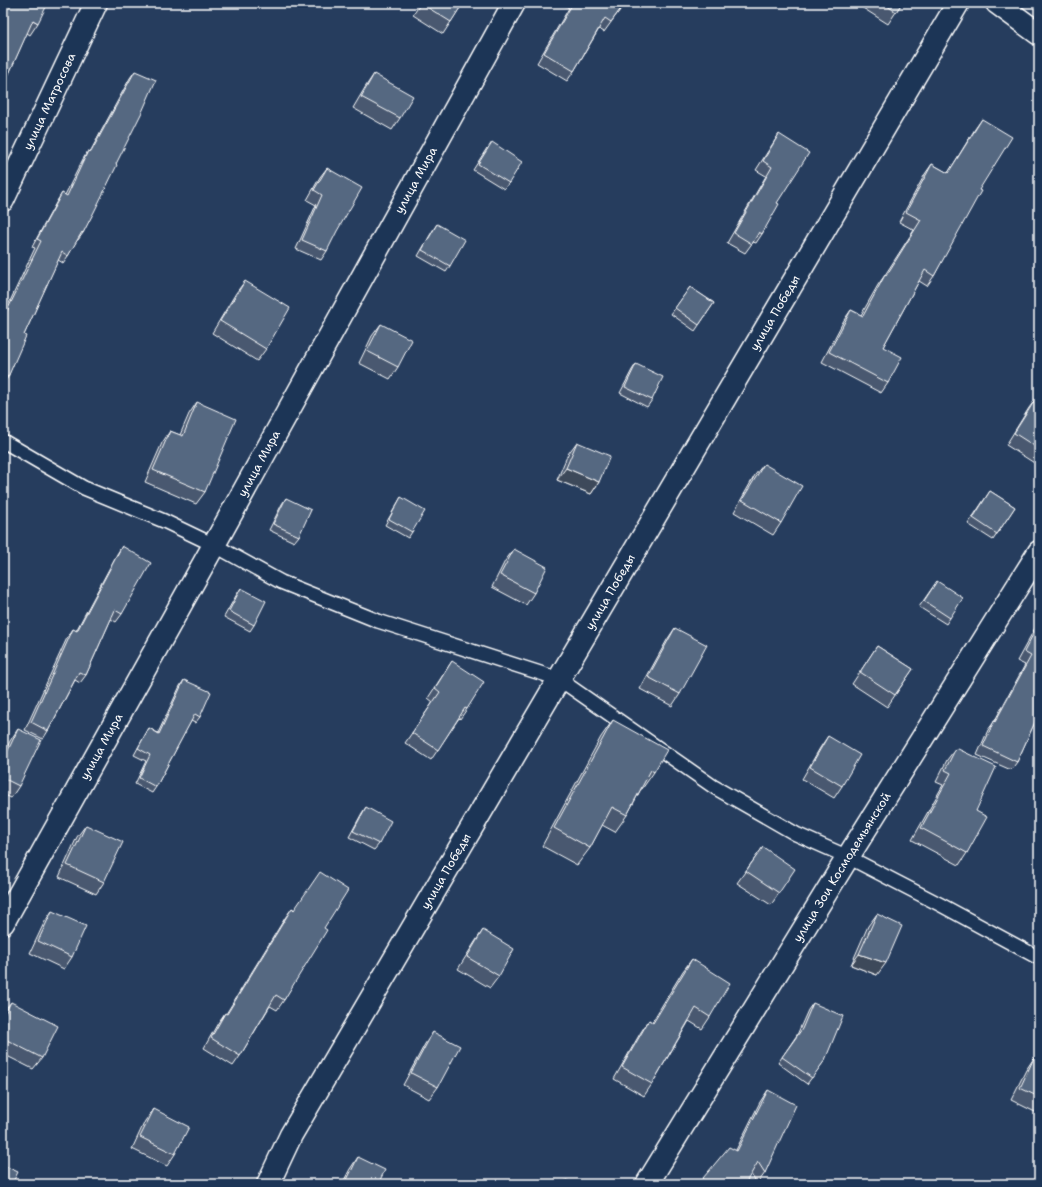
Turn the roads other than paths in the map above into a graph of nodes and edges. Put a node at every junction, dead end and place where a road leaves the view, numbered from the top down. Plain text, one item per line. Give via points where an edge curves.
1 (96, 3) edge
2 (514, 3) edge
3 (958, 3) edge
4 (997, 3) edge
5 (1039, 34) edge
6 (3, 200) edge
7 (3, 441) edge
8 (214, 545) junction
9 (1039, 552) edge
10 (559, 679) junction
11 (848, 857) junction
12 (3, 923) edge
13 (1039, 958) edge
14 (268, 1184) edge
15 (647, 1184) edge

1 - 6 street, улица Матросова
2 - 8 street, улица Мира
3 - 10 street, улица Победы
4 - 5 street
7 - 8 lane via 84,488
8 - 10 lane via 281,582 378,621
8 - 12 street, улица Мира
9 - 11 street, улица Зои Космодемьянской
10 - 11 lane via 714,787 796,834
10 - 14 street, улица Победы via 291,1135
11 - 13 lane
11 - 15 street, улица Зои Космодемьянской

